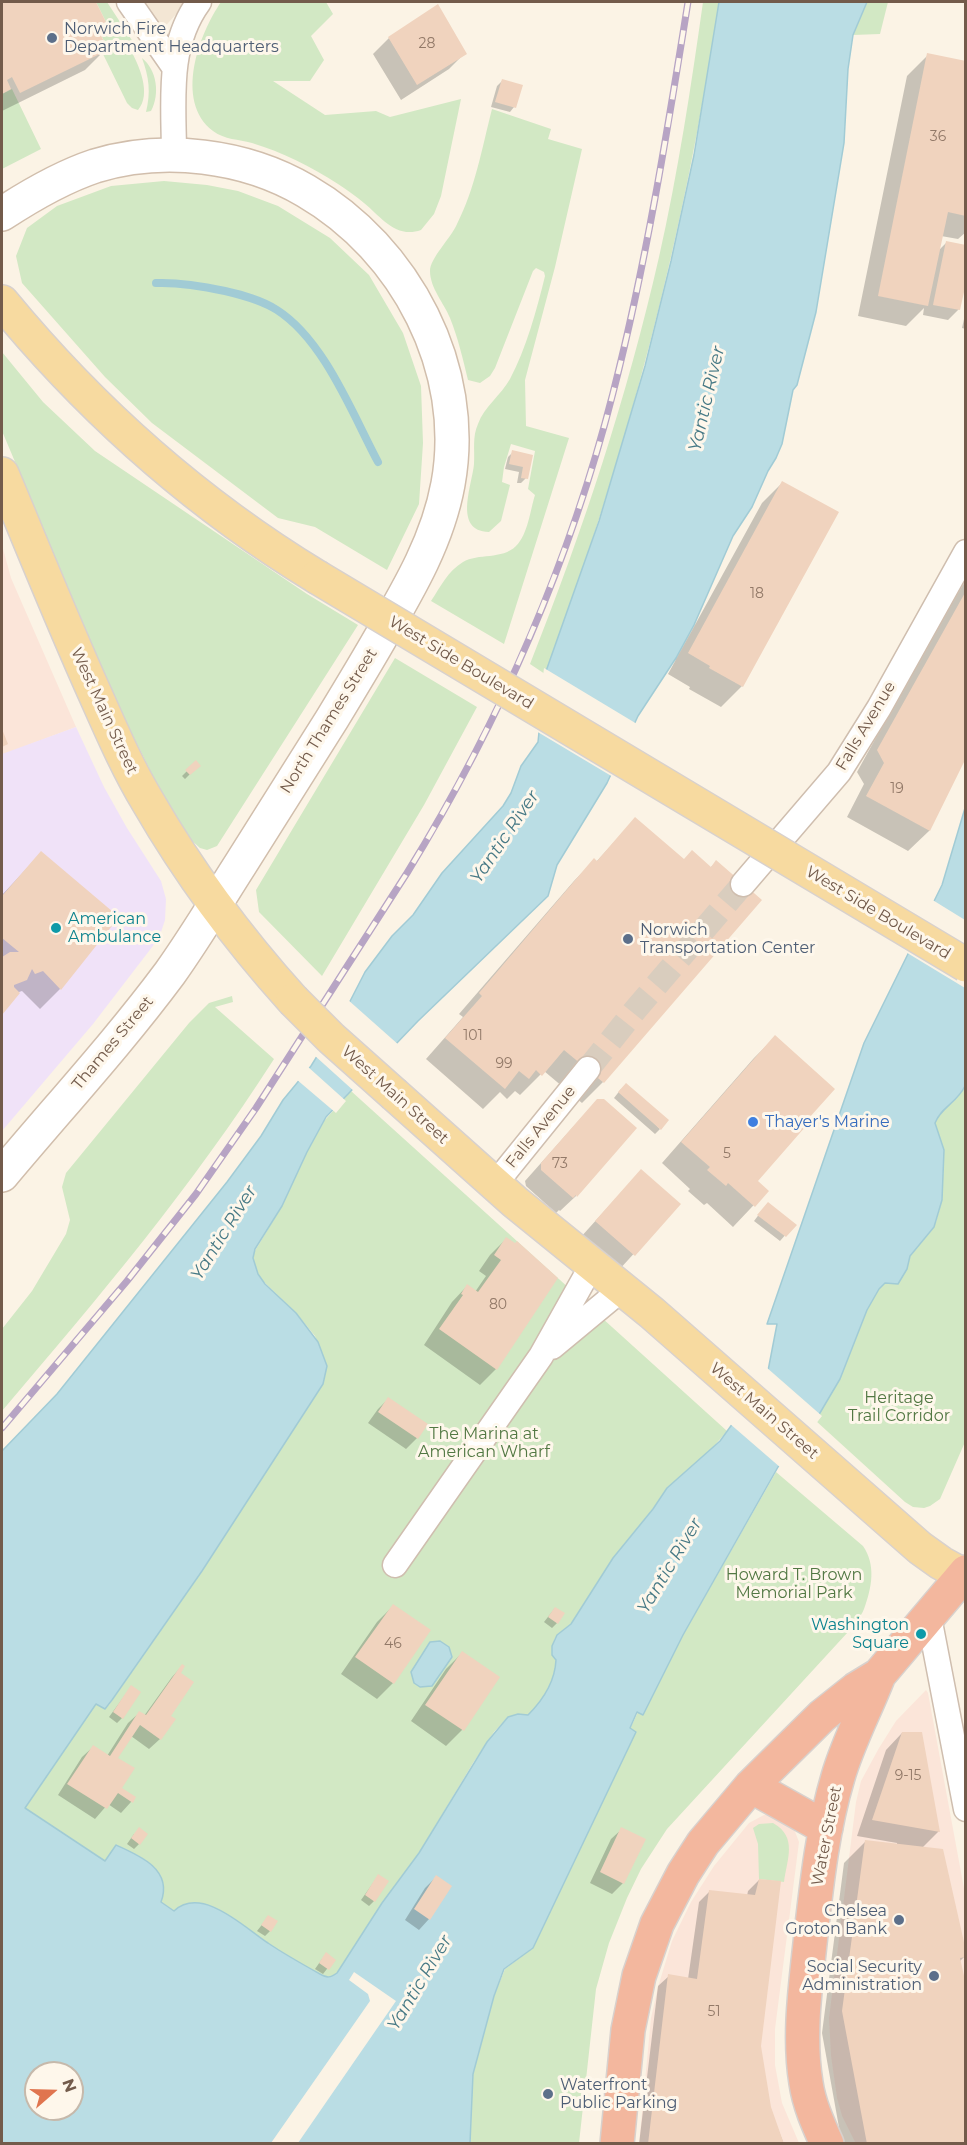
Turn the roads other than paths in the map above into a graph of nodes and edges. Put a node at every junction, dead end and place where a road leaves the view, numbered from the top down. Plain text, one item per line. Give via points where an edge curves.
1 (129, 2) edge
2 (199, 2) edge
3 (174, 67) junction
4 (174, 156) junction
5 (2, 214) edge
6 (2, 302) edge
7 (2, 474) edge
8 (966, 552) edge
9 (743, 884) tunnel mouth
10 (215, 905) junction
11 (966, 965) edge
12 (588, 1069) tunnel mouth
13 (2, 1175) edge
14 (495, 1184) junction
15 (592, 1265) junction
16 (622, 1289) junction
17 (541, 1356) junction
18 (395, 1565) dead end
19 (965, 1574) edge
20 (929, 1617) junction
21 (879, 1675) junction
22 (751, 1786) junction
23 (966, 1809) edge
24 (826, 1828) junction
25 (617, 2144) edge
26 (827, 2144) edge

1 - 3 street
2 - 3 street via 189,15
3 - 4 street
4 - 5 main road, North Thames Street via 123,160 84,170
4 - 10 main road, North Thames Street via 225,160 274,175 319,199 361,232 392,266 422,314 442,368 452,423 446,495 420,566 351,687
6 - 11 main road, West Side Boulevard, bridge via 49,359 93,403 231,519 317,578
7 - 10 main road, West Main Street via 84,669 139,787
8 - 9 street, Falls Avenue via 839,772
10 - 13 main road, Thames Street via 152,997
10 - 14 main road, West Main Street, bridge via 293,1000 331,1038
12 - 14 street, Falls Avenue
14 - 15 main road, West Main Street
15 - 16 main road, West Main Street
15 - 17 street
16 - 17 street
16 - 19 main road, West Main Street via 920,1548
17 - 18 street
19 - 20 highway
20 - 21 highway
20 - 23 street
21 - 22 highway via 822,1716
21 - 24 highway, Water Street via 842,1764
22 - 24 highway
22 - 25 highway via 692,1858 646,1950 628,2030
24 - 26 highway, Water Street via 802,2044 808,2095

